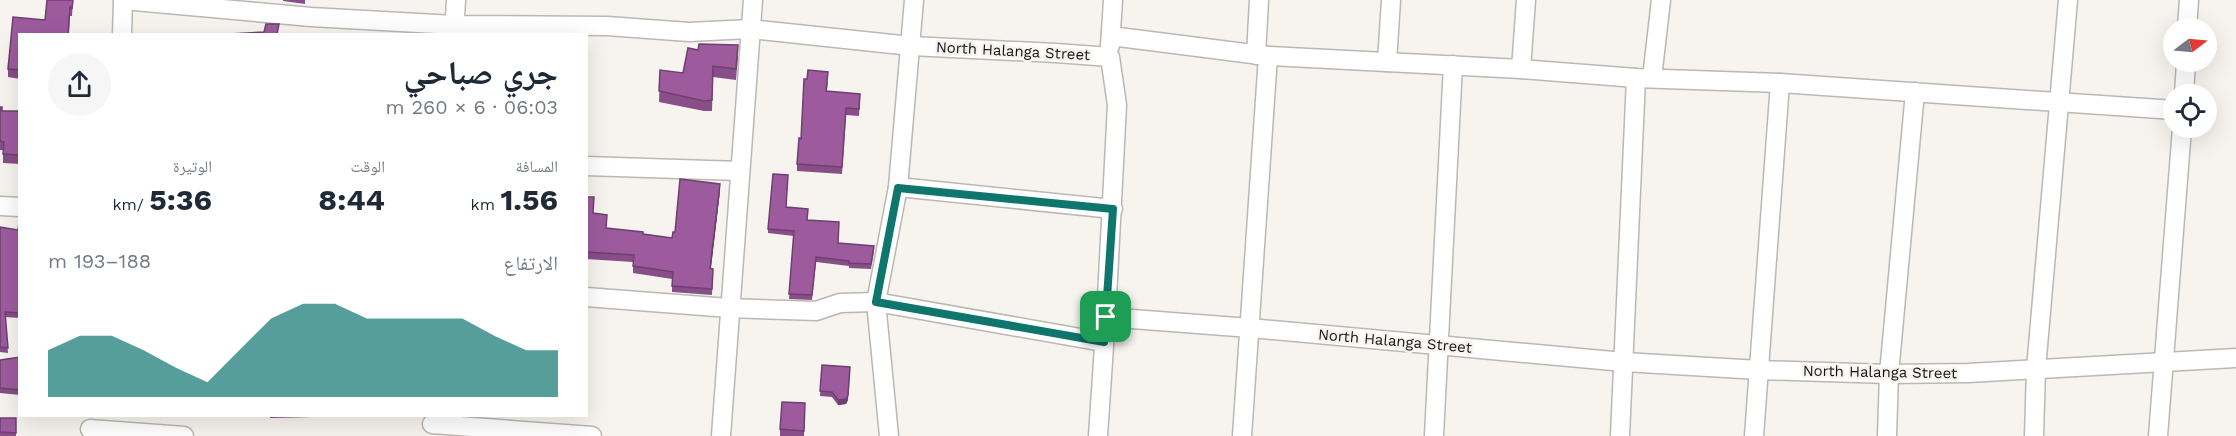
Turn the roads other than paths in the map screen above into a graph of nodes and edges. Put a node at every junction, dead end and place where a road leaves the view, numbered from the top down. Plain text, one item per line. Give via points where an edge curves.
1 (456, 0) edge
2 (753, 0) edge
3 (914, 0) edge
4 (1113, 0) edge
5 (1259, 0) edge
6 (1390, 0) edge
7 (1526, 0) edge
8 (1661, 0) edge
9 (2068, 0) edge
10 (2189, 0) edge
11 (123, 1) edge
12 (2188, 18) edge
13 (454, 29) edge
14 (750, 29) junction
15 (122, 33) edge
16 (1111, 36) junction
17 (911, 46) junction
18 (1262, 55) junction
19 (1110, 57) junction
20 (1387, 62) junction
21 (1453, 65) junction
22 (1521, 69) junction
23 (1644, 78) junction
24 (1780, 83) junction
25 (1916, 92) junction
26 (2058, 101) junction
27 (2163, 109) edge
28 (2181, 138) edge
29 (588, 166) edge
30 (740, 171) junction
31 (898, 188) junction
32 (0, 206) edge
33 (18, 207) edge
34 (1113, 209) junction
35 (588, 297) edge
36 (876, 302) junction
37 (729, 308) junction
38 (1106, 317) junction
39 (1250, 328) junction
40 (1104, 342) junction
41 (1439, 344) junction
42 (2236, 358) edge
43 (1624, 362) junction
44 (2164, 362) junction
45 (2036, 369) junction
46 (1759, 370) junction
47 (1889, 374) junction
48 (432, 425) edge
49 (90, 427) edge
50 (184, 436) edge
51 (592, 436) edge
52 (721, 436) edge
53 (889, 436) edge
54 (1098, 436) edge
55 (1242, 436) edge
56 (1434, 436) edge
57 (1620, 436) edge
58 (1754, 436) edge
59 (1887, 436) edge
60 (2034, 436) edge
61 (2158, 436) edge

1 - 13 street
2 - 14 street
3 - 17 street
4 - 16 street
5 - 18 street
6 - 20 street
7 - 22 street
8 - 23 street
9 - 26 street
10 - 12 street
11 - 13 street, North Halanga Street
11 - 15 street
13 - 14 street, North Halanga Street
14 - 17 street, North Halanga Street
14 - 30 street
16 - 18 street
16 - 19 street
17 - 19 street, North Halanga Street
17 - 31 street
18 - 20 street
18 - 39 street
19 - 34 street, North Halanga Street via 1117,105
20 - 21 street
21 - 22 street
21 - 41 street
22 - 23 street
23 - 24 street
23 - 43 street
24 - 25 street
24 - 46 street
25 - 26 street
25 - 47 street
26 - 27 street
26 - 45 street
28 - 44 street
29 - 30 street
30 - 37 street
31 - 34 street
31 - 36 street
32 - 33 street
34 - 38 street, North Halanga Street
35 - 37 street
36 - 37 street via 840,303 816,311
36 - 40 street
36 - 53 street
37 - 52 street
38 - 39 street, North Halanga Street
38 - 40 street
39 - 41 street, North Halanga Street
39 - 55 street
40 - 54 street
41 - 43 street, North Halanga Street
41 - 56 street
42 - 44 street, North Halanga Street
43 - 46 street, North Halanga Street
43 - 57 street
44 - 45 street, North Halanga Street
44 - 61 street
45 - 47 street, North Halanga Street
45 - 60 street
46 - 47 street, North Halanga Street
46 - 58 street
47 - 59 street
48 - 51 street
49 - 50 street

